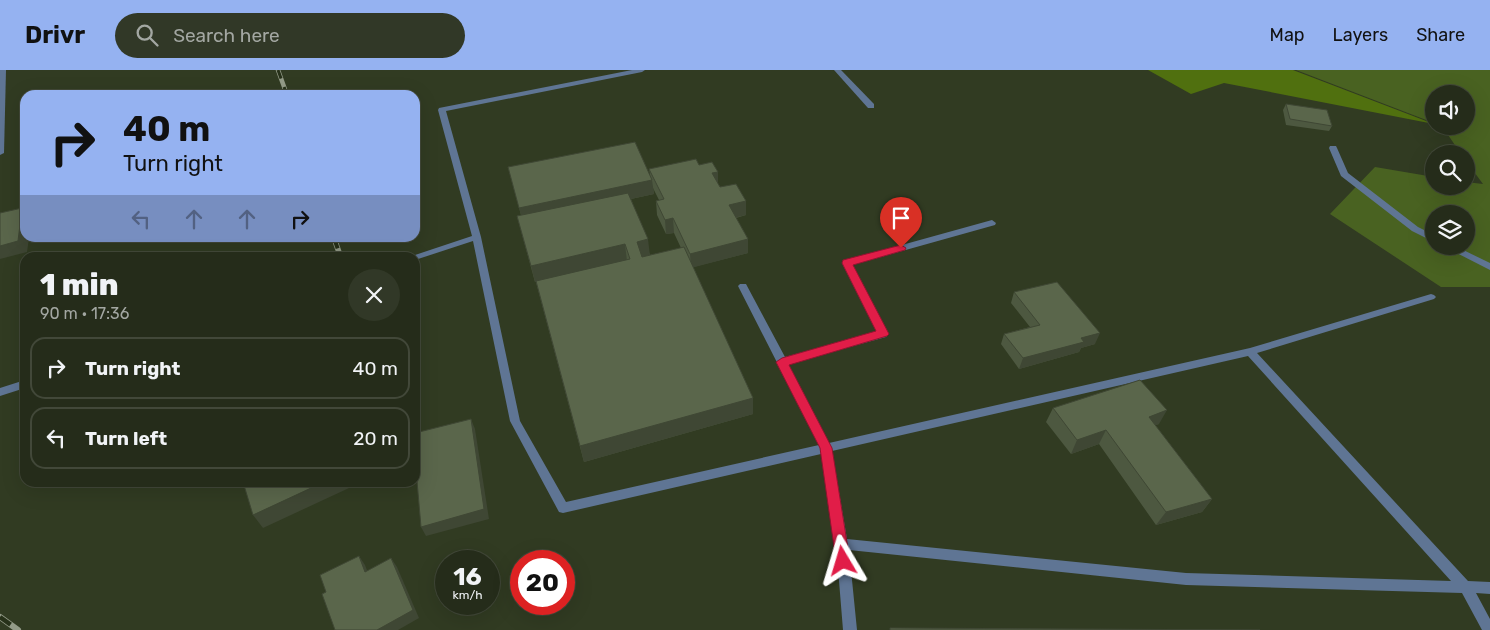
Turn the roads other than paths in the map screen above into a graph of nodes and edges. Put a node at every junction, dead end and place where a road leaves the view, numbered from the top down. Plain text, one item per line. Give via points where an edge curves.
1 (3, 70) edge
2 (642, 70) edge
3 (837, 70) edge
4 (871, 106) dead end
5 (1333, 148) dead end
6 (0, 153) edge
7 (992, 223) dead end
8 (1425, 234) edge
9 (476, 237) junction
10 (420, 255) edge
11 (1465, 255) edge
12 (1490, 268) edge
13 (743, 286) dead end
14 (1431, 297) dead end
15 (1250, 352) junction
16 (782, 362) junction
17 (20, 386) edge
18 (0, 392) edge
19 (826, 448) junction
20 (842, 544) junction
21 (1466, 588) junction
22 (1490, 588) edge
23 (850, 630) edge
24 (1489, 630) edge

1 - 6 street
2 - 9 street via 442,110
3 - 4 street
5 - 8 street via 1344,174
7 - 16 street via 847,263 883,334
9 - 10 street
9 - 19 street via 515,421 563,508
11 - 12 street
13 - 16 street
14 - 15 street
15 - 19 street
15 - 21 street
16 - 19 street
17 - 18 street
19 - 20 street
20 - 21 street via 1186,579
20 - 23 street
21 - 22 street
21 - 24 street

